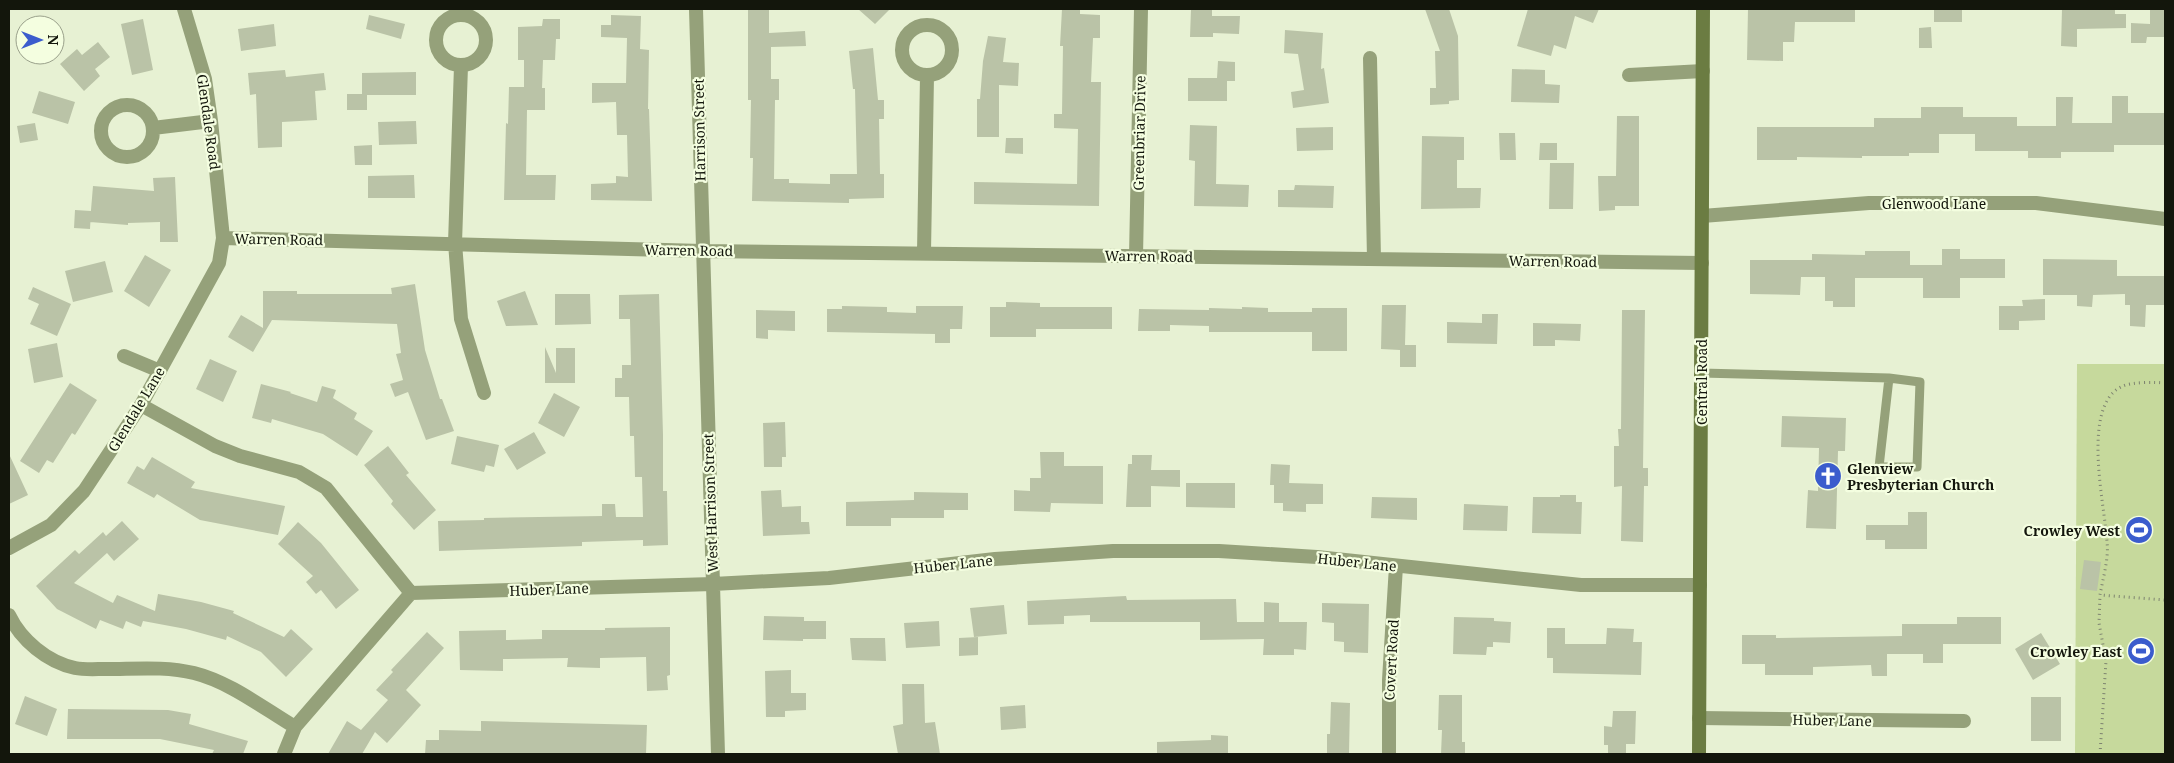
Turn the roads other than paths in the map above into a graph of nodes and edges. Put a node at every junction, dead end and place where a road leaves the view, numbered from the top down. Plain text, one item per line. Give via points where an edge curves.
1 (184, 9) edge
2 (696, 9) edge
3 (1141, 9) edge
4 (1703, 9) edge
5 (1370, 58) dead end
6 (461, 66) dead end
7 (1703, 71) junction
8 (1629, 75) dead end
9 (927, 76) dead end
10 (212, 121) junction
11 (153, 128) dead end
12 (1702, 216) junction
13 (2165, 219) edge
14 (223, 238) junction
15 (455, 243) junction
16 (702, 251) junction
17 (924, 252) junction
18 (1136, 256) junction
19 (1374, 259) junction
20 (1702, 263) junction
21 (124, 356) dead end
22 (160, 371) junction
23 (1701, 373) junction
24 (1889, 378) junction
25 (484, 393) dead end
26 (141, 405) junction
27 (9, 548) edge
28 (1396, 566) junction
29 (713, 584) junction
30 (1700, 585) junction
31 (412, 593) junction
32 (9, 615) edge
33 (1699, 718) junction
34 (1964, 721) dead end
35 (295, 727) junction
36 (284, 754) edge
37 (718, 754) edge
38 (1389, 754) edge
39 (1699, 754) edge

1 - 10 street, Glendale Road via 205,80
2 - 16 street, Harrison Street
3 - 18 street, Greenbriar Drive
4 - 7 main road, Central Road
5 - 19 street
6 - 15 street
7 - 8 street
7 - 12 main road, Central Road
9 - 17 street
10 - 11 street
10 - 14 street, Glendale Road
12 - 13 street, Glenwood Lane via 1869,203 2036,203
12 - 20 main road, Central Road
14 - 15 street, Warren Road
14 - 22 street, Glendale Lane via 218,263
15 - 16 street, Warren Road
15 - 25 street via 461,319
16 - 17 street, Warren Road
16 - 29 street, West Harrison Street
17 - 18 street, Warren Road
18 - 19 street, Warren Road
19 - 20 street, Warren Road
20 - 23 main road, Central Road
21 - 22 street
22 - 26 street, Glendale Lane
23 - 24 lane
23 - 30 main road, Central Road
24 - 24 lane via 1879,467 1917,467 1920,382
26 - 27 street, Glendale Lane via 84,491 51,525
26 - 31 street via 215,446 299,472 326,488
28 - 29 street, Huber Lane via 1219,551 1113,551 995,559 829,578
28 - 30 street, Huber Lane via 1581,585
28 - 38 street, Covert Road via 1389,680
29 - 31 street, Huber Lane
29 - 37 street, West Harrison Street
30 - 33 main road, Central Road
31 - 35 street
32 - 35 street via 16,630 38,650 58,662 76,668 168,669 195,674 224,685
33 - 34 street, Huber Lane
33 - 39 main road, Central Road
35 - 36 street

